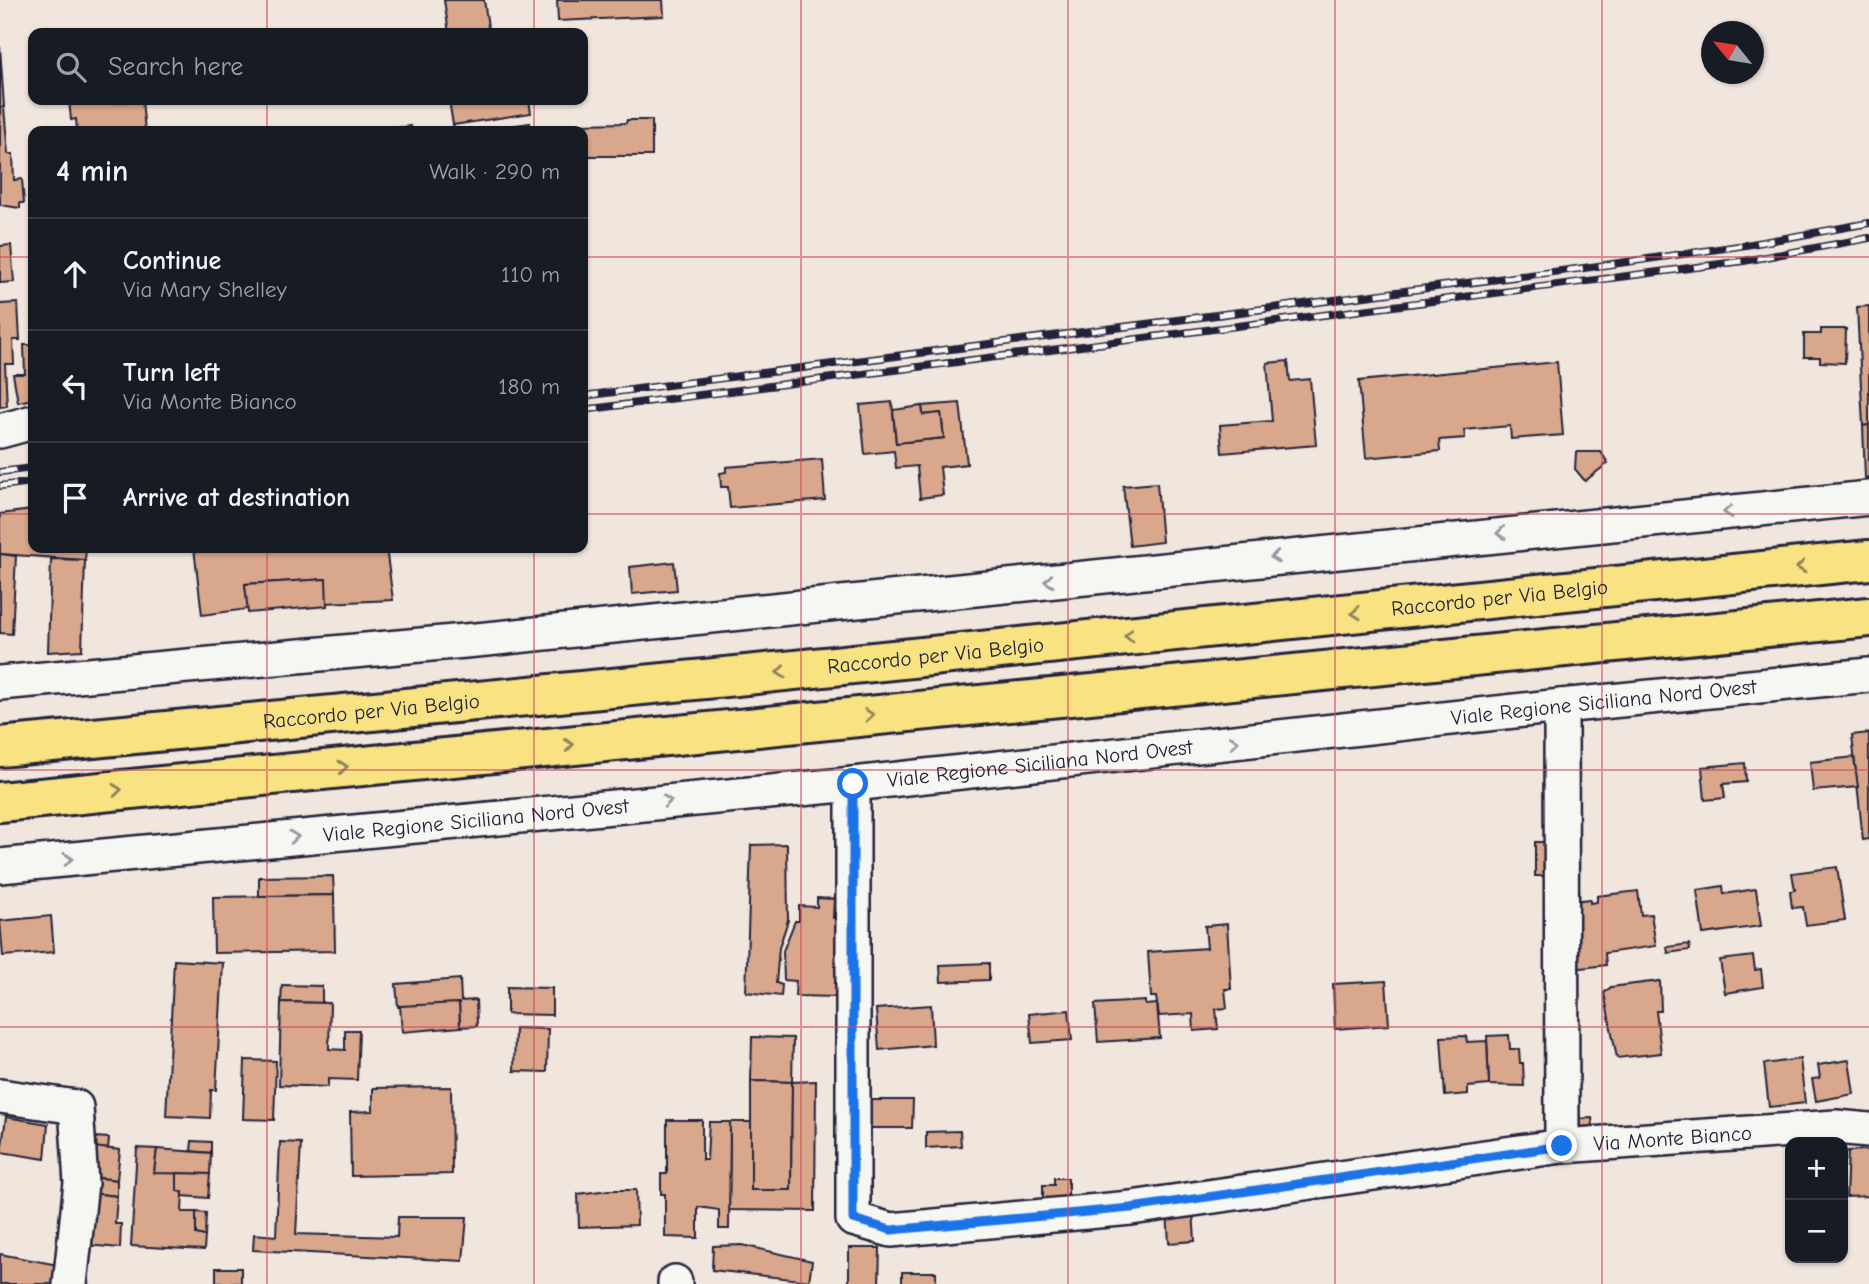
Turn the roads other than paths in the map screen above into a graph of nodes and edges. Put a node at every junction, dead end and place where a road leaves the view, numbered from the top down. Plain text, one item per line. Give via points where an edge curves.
1 (28, 423) edge
2 (0, 431) edge
3 (1869, 498) edge
4 (1869, 560) edge
5 (1869, 617) edge
6 (1869, 675) edge
7 (0, 683) edge
8 (1561, 706) junction
9 (0, 747) edge
10 (853, 784) junction
11 (0, 802) edge
12 (0, 866) edge
13 (0, 1096) edge
14 (1869, 1130) edge
15 (1562, 1146) junction
16 (70, 1284) edge

1 - 2 street
3 -> 7 street via 486,639
4 -> 9 highway, Raccordo per Via Belgio
11 -> 5 highway
6 - 8 street, Viale Regione Siciliana Nord Ovest
10 -> 8 street, Viale Regione Siciliana Nord Ovest
8 - 15 street
12 -> 10 street, Viale Regione Siciliana Nord Ovest
10 - 15 street, Via Monte Bianco via 853,1219 891,1230 1131,1208
13 - 16 street via 76,1107 81,1184
14 - 15 street, Via Monte Bianco via 1836,1127

